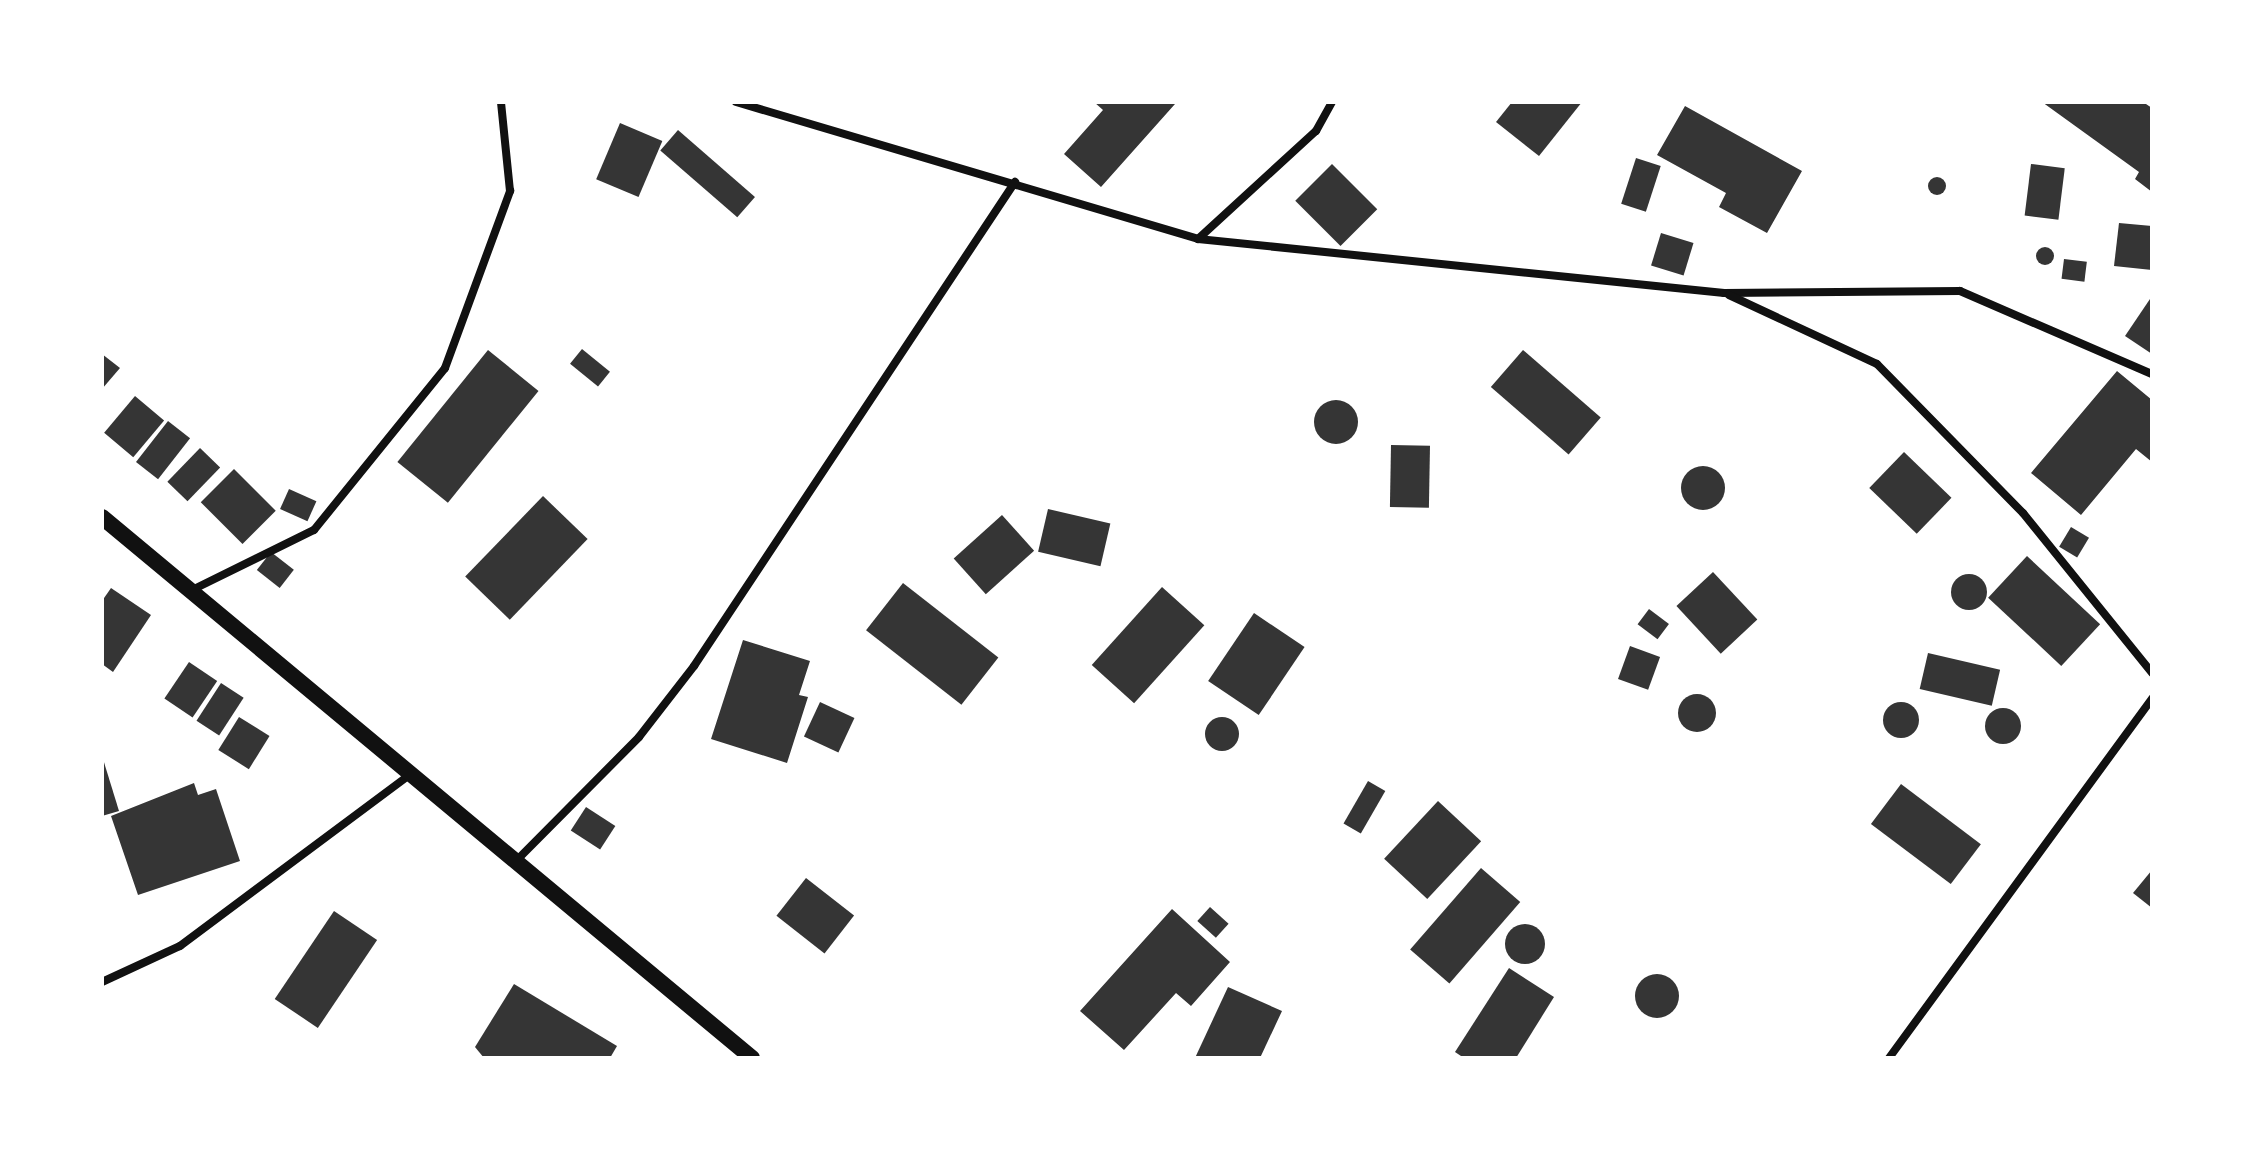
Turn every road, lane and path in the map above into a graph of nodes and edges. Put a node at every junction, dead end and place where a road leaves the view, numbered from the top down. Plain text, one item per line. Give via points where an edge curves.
1 (501, 102) edge
2 (736, 102) edge
3 (1332, 102) edge
4 (1015, 182) junction
5 (1198, 239) junction
6 (1724, 293) junction
7 (2152, 374) edge
8 (102, 517) edge
9 (191, 591) junction
10 (2152, 673) edge
11 (2152, 698) edge
12 (411, 774) junction
13 (514, 863) junction
14 (102, 982) edge
15 (752, 1058) edge
16 (1889, 1058) edge

1 - 9 street via 510,191 445,368 314,530
2 - 4 street
3 - 5 street via 1316,131
4 - 5 street via 1112,219
4 - 13 street via 694,666 639,737
5 - 6 street
6 - 7 street via 1960,291
6 - 10 street via 1877,364 2023,513
8 - 9 main road
9 - 12 main road
11 - 16 street
12 - 13 main road
12 - 14 street via 180,946
13 - 15 main road

